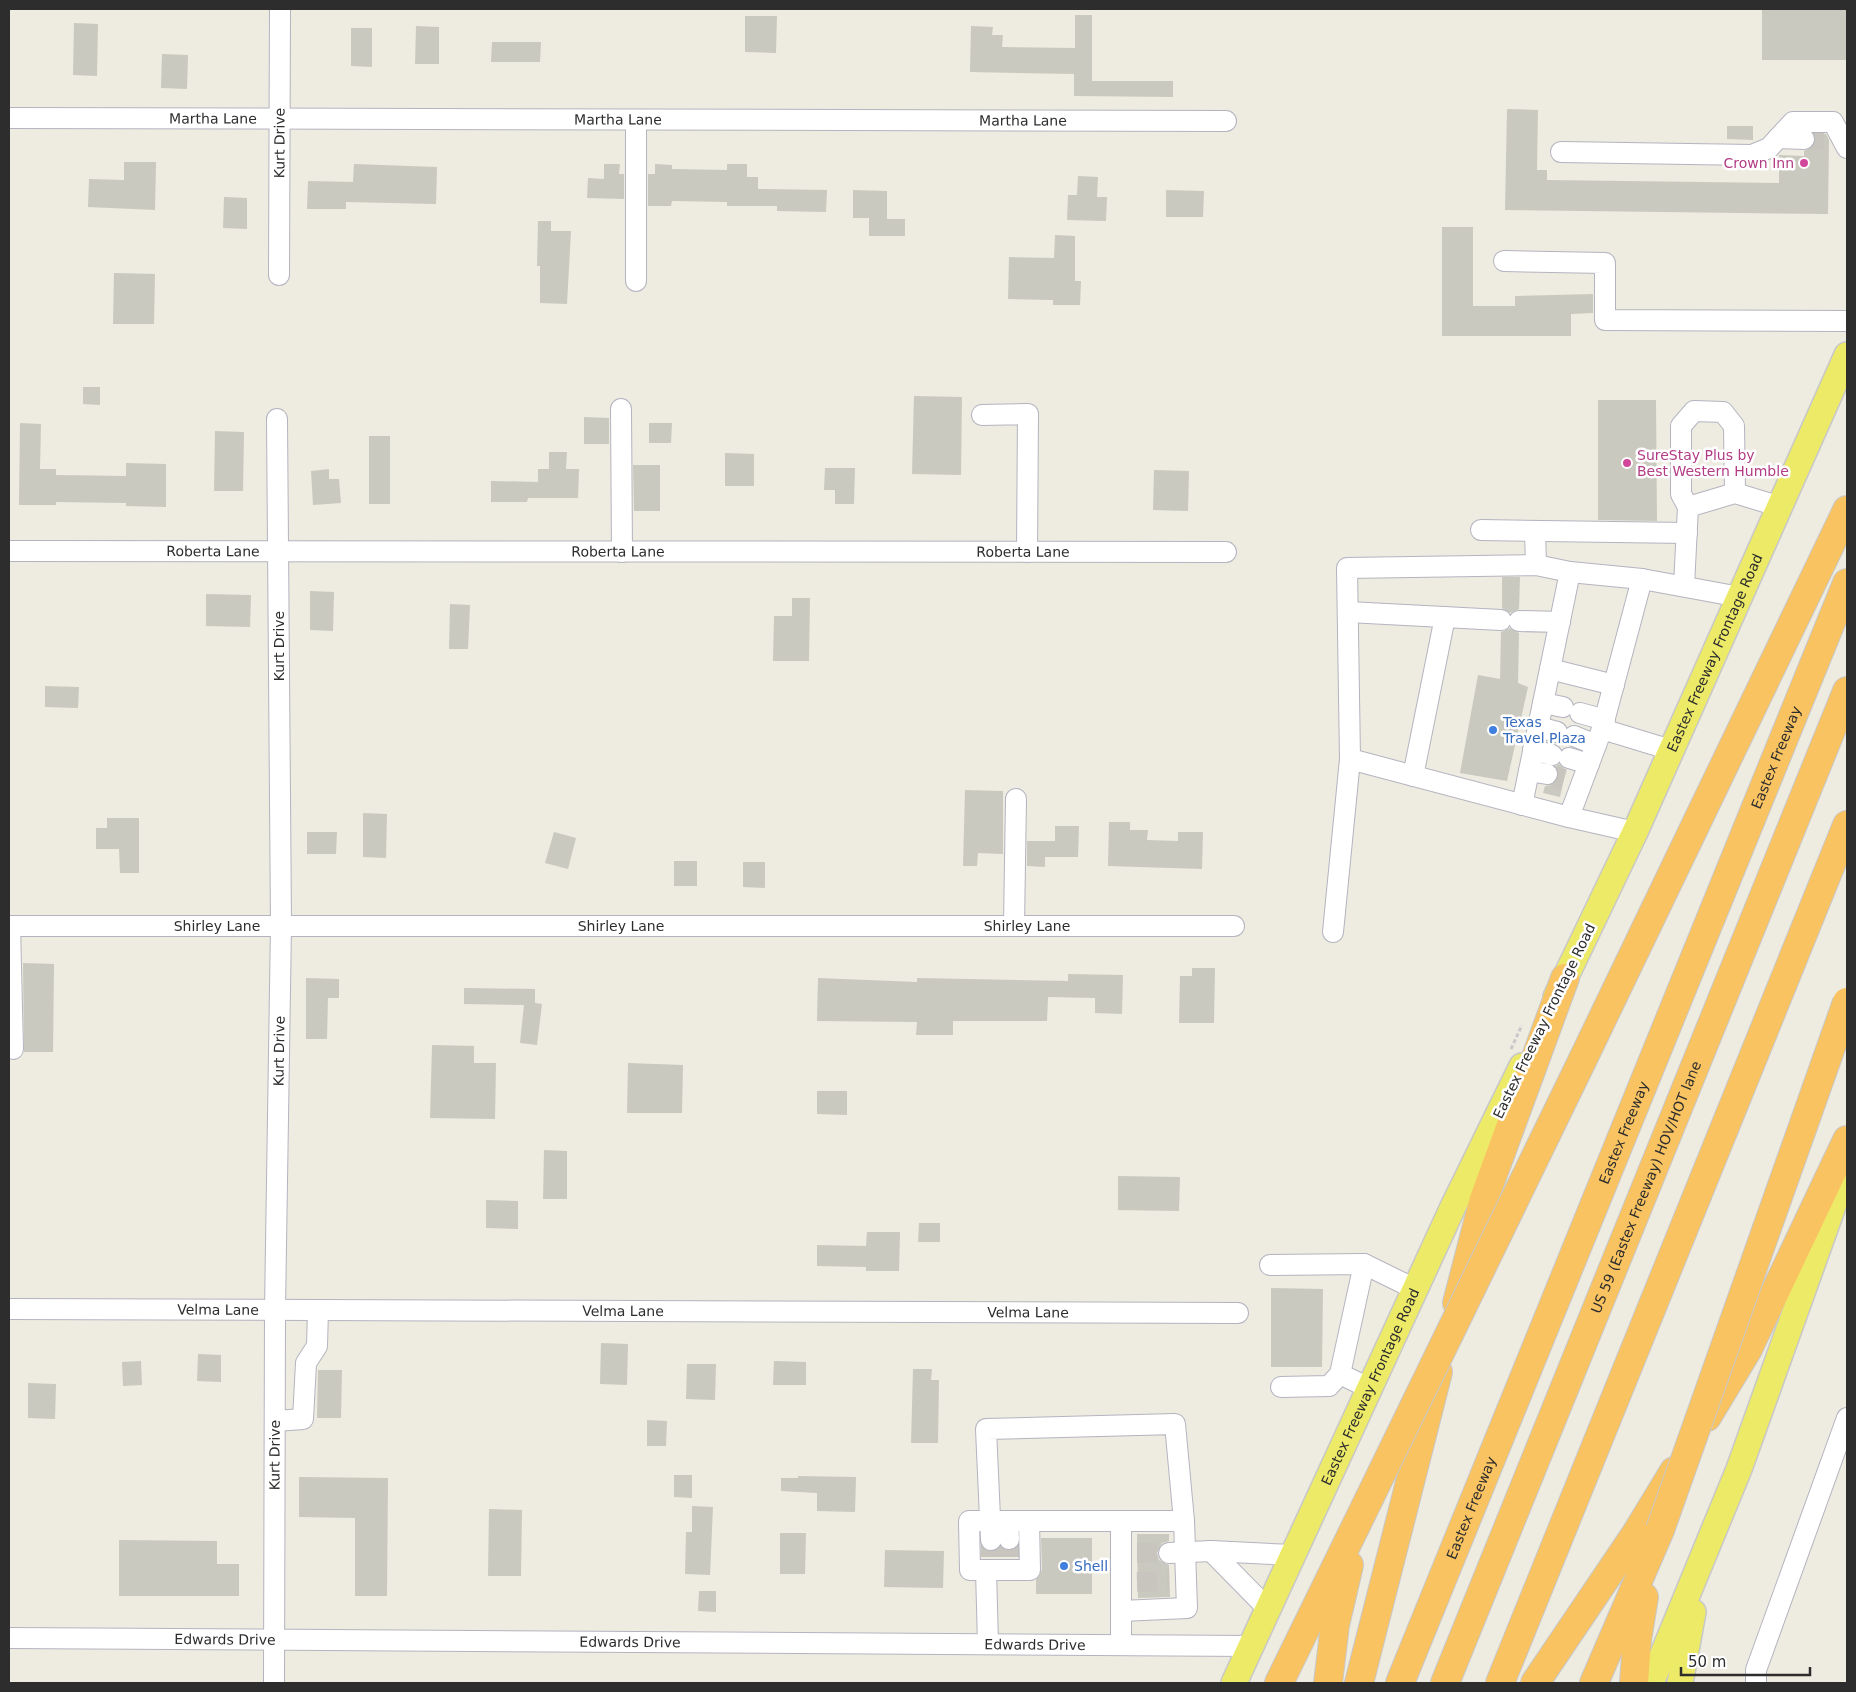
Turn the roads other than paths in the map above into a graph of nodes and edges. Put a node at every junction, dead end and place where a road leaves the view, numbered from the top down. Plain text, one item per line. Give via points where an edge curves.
1 (280, 9) edge
2 (9, 118) edge
3 (280, 119) junction
4 (636, 120) junction
5 (1226, 121) dead end
6 (1778, 138) junction
7 (1804, 139) tunnel mouth
8 (1840, 143) edge
9 (1562, 152) dead end
10 (1504, 262) dead end
11 (279, 275) dead end
12 (636, 281) dead end
13 (1847, 321) edge
14 (1847, 355) edge
15 (621, 409) dead end
16 (982, 415) dead end
17 (277, 419) dead end
18 (1735, 493) junction
19 (1688, 507) junction
20 (1781, 508) junction
21 (1847, 510) edge
22 (1481, 530) dead end
23 (1535, 530) junction
24 (1688, 534) junction
25 (9, 551) edge
26 (278, 552) junction
27 (622, 552) junction
28 (1027, 552) junction
29 (1226, 552) dead end
30 (1536, 565) junction
31 (1570, 572) junction
32 (1642, 579) junction
33 (1847, 583) edge
34 (1684, 586) junction
35 (1740, 597) junction
36 (1348, 612) junction
37 (1445, 617) junction
38 (1560, 622) junction
39 (1550, 669) junction
40 (1614, 685) junction
41 (1847, 691) edge
42 (1543, 703) junction
43 (1557, 731) junction
44 (1601, 731) junction
45 (1671, 750) junction
46 (1551, 754) junction
47 (1350, 759) junction
48 (1589, 764) junction
49 (1413, 776) junction
50 (1555, 777) junction
51 (1016, 798) dead end
52 (1522, 804) junction
53 (1569, 817) junction
54 (1847, 825) edge
55 (1635, 832) junction
56 (9, 926) edge
57 (281, 926) junction
58 (1014, 926) junction
59 (1234, 926) dead end
60 (1333, 932) dead end
61 (1565, 978) junction
62 (1847, 1002) edge
63 (13, 1049) dead end
64 (1847, 1140) edge
65 (1847, 1167) edge
66 (1364, 1264) junction
67 (1270, 1265) dead end
68 (1415, 1289) junction
69 (9, 1309) edge
70 (275, 1310) junction
71 (318, 1310) junction
72 (1238, 1313) dead end
73 (1340, 1374) junction
74 (1281, 1387) dead end
75 (1369, 1388) junction
76 (1847, 1418) edge
77 (275, 1421) junction
78 (1369, 1499) junction
79 (1121, 1521) junction
80 (1184, 1521) junction
81 (1029, 1522) junction
82 (1660, 1530) junction
83 (999, 1549) junction
84 (1211, 1550) junction
85 (1177, 1552) junction
86 (1292, 1555) junction
87 (1702, 1559) junction
88 (1268, 1609) junction
89 (1121, 1611) junction
90 (9, 1638) edge
91 (274, 1640) junction
92 (988, 1644) junction
93 (1121, 1645) junction
94 (1251, 1646) junction
95 (274, 1683) edge
96 (1234, 1683) edge
97 (1278, 1683) edge
98 (1328, 1683) edge
99 (1359, 1683) edge
100 (1400, 1683) edge
101 (1445, 1683) edge
102 (1500, 1683) edge
103 (1535, 1683) edge
104 (1594, 1683) edge
105 (1634, 1683) edge
106 (1651, 1683) edge
107 (1680, 1683) edge
108 (1756, 1683) edge

1 - 3 street, Kurt Drive
2 - 3 street, Martha Lane
3 - 4 street, Martha Lane
3 - 11 street, Kurt Drive
4 - 5 street, Martha Lane
4 - 12 street
6 - 7 street
6 - 8 street via 1793,122 1833,122
6 - 9 street via 1769,148 1752,155
10 - 13 street via 1605,263 1605,320
14 - 20 main road, Eastex Freeway Frontage Road
15 - 27 street
16 - 28 street via 1028,414
17 - 26 street, Kurt Drive
18 - 19 street
18 - 19 street via 1734,426 1723,412 1694,411 1681,426 1681,494
18 - 20 street
19 - 24 street
20 - 35 main road, Eastex Freeway Frontage Road
21 - 78 highway, bridge
22 - 23 street
23 - 24 street
23 - 30 street
24 - 34 street
25 - 26 street, Roberta Lane
26 - 27 street, Roberta Lane
26 - 57 street, Kurt Drive
27 - 28 street, Roberta Lane
28 - 29 street, Roberta Lane
30 - 31 street
30 - 36 street via 1347,568
31 - 32 street
31 - 38 street
32 - 34 street
32 - 40 street
33 - 100 highway, Eastex Freeway
34 - 35 street
35 - 45 main road, Eastex Freeway Frontage Road
36 - 37 street
36 - 47 street
37 - 38 street
37 - 49 street
38 - 39 street
39 - 40 street
39 - 42 street
40 - 44 street
41 - 101 highway, US 59 (Eastex Freeway) HOV/HOT lane
42 - 43 street
42 - 44 street via 1571,710
43 - 44 street
43 - 46 street
44 - 45 street
44 - 48 street
45 - 55 main road, Eastex Freeway Frontage Road
46 - 48 street
46 - 50 street
47 - 49 street
47 - 60 street
48 - 50 street
49 - 52 street
50 - 52 street
50 - 53 street
51 - 58 street
52 - 53 street
53 - 55 street
54 - 102 highway
55 - 61 main road, Eastex Freeway Frontage Road
56 - 57 street, Shirley Lane
56 - 63 street
57 - 58 street, Shirley Lane
57 - 70 street, Kurt Drive
58 - 59 street, Shirley Lane
61 - 68 main road, Eastex Freeway Frontage Road
61 - 99 highway via 1484,1199
62 - 82 highway, bridge
64 - 103 highway via 1748,1350 1637,1532
65 - 87 main road via 1739,1469
66 - 67 street
66 - 68 street
66 - 73 street
68 - 75 main road, Eastex Freeway Frontage Road
69 - 70 street, Velma Lane
70 - 71 street, Velma Lane
70 - 77 street, Kurt Drive
71 - 72 street, Velma Lane
71 - 77 street via 316,1346 306,1363 303,1419
73 - 74 street via 1329,1386
73 - 75 street
75 - 86 main road, Eastex Freeway Frontage Road
76 - 108 street via 1756,1670
77 - 91 street, Kurt Drive
78 - 97 highway
78 - 98 highway via 1342,1592
79 - 80 street
79 - 81 street
79 - 89 street via 1129,1553 1129,1582
80 - 83 street via 1175,1424 986,1429
80 - 85 street
81 - 83 street
81 - 83 street via 1030,1570
82 - 104 highway
82 - 105 highway via 1644,1596
83 - 92 street
84 - 85 street
84 - 86 street
84 - 88 street
85 - 89 street via 1178,1581 1187,1608
86 - 88 main road, Eastex Freeway Frontage Road
87 - 106 main road
87 - 107 main road
88 - 94 main road, Eastex Freeway Frontage Road
89 - 93 street
90 - 91 street, Edwards Drive
91 - 92 street, Edwards Drive
91 - 95 street, Kurt Drive
92 - 93 street, Edwards Drive
93 - 94 street, Edwards Drive
94 - 96 main road, Eastex Freeway Frontage Road

